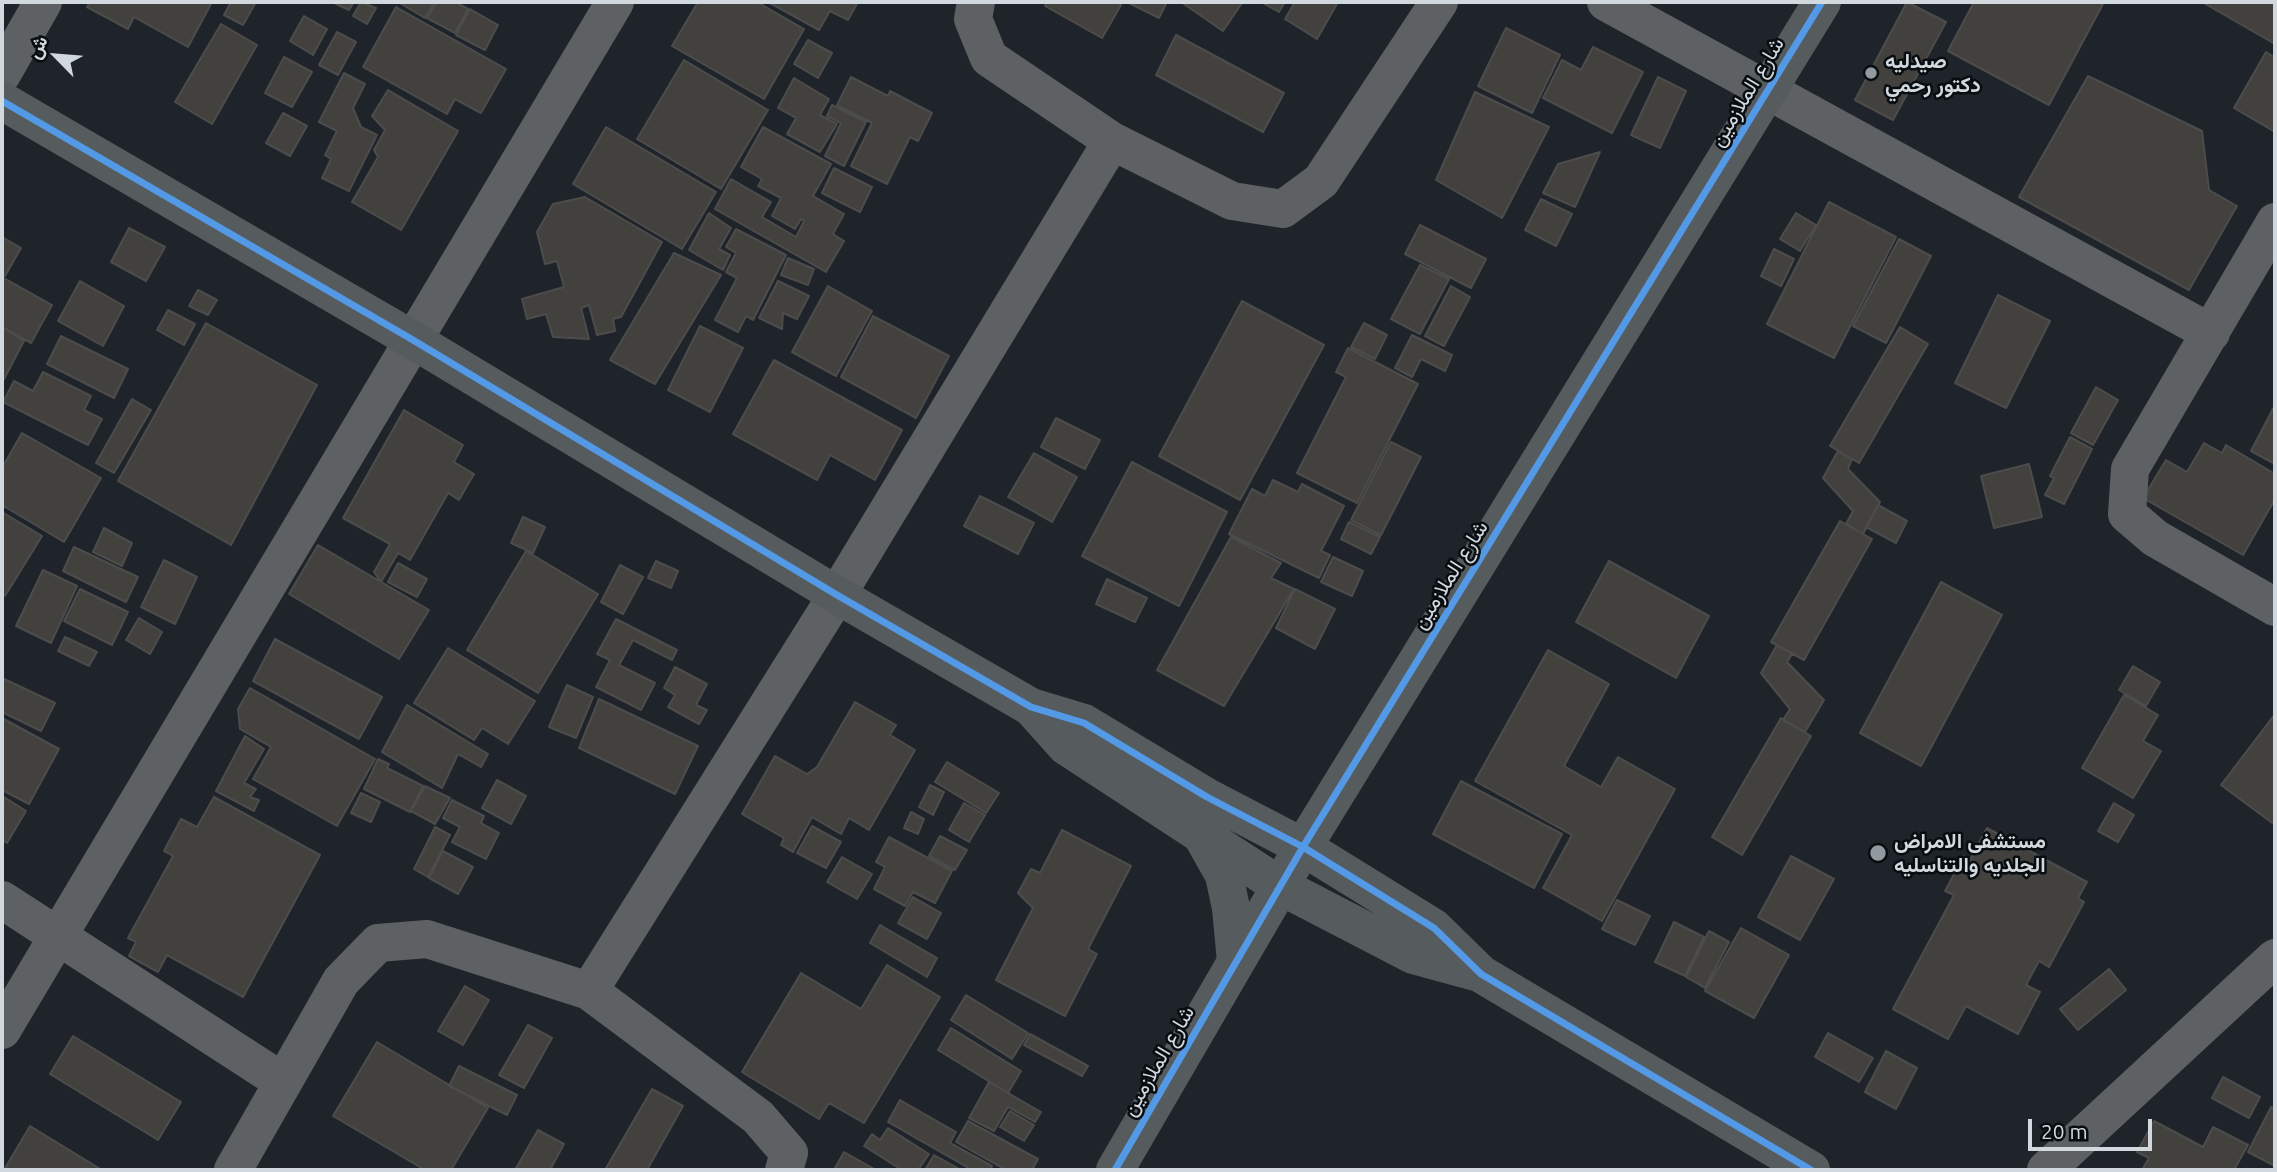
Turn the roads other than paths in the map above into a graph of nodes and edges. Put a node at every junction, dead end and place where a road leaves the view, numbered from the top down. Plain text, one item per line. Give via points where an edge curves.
1 (43, 2) edge
2 (615, 2) edge
3 (976, 2) edge
4 (1439, 2) edge
5 (1606, 2) edge
6 (1822, 2) edge
7 (2, 74) edge
8 (1770, 90) junction
9 (2, 101) edge
10 (1112, 141) junction
11 (2275, 222) edge
12 (2211, 332) junction
13 (413, 340) junction
14 (837, 595) junction
15 (2275, 607) edge
16 (1031, 706) junction
17 (1201, 835) junction
18 (1303, 847) junction
19 (1280, 886) junction
20 (2, 900) edge
21 (57, 935) junction
22 (2275, 958) edge
23 (1236, 962) junction
24 (1481, 974) junction
25 (589, 990) junction
26 (2, 1030) edge
27 (283, 1082) junction
28 (233, 1170) edge
29 (784, 1170) edge
30 (1115, 1170) edge
31 (1811, 1170) edge
32 (2046, 1170) edge

1 - 7 street
2 - 13 street
3 - 10 street via 973,19 989,58
4 - 10 street via 1321,181 1283,209 1233,201
5 - 8 street
6 - 8 street, شارع الملازمين
8 - 12 street
8 - 18 street, شارع الملازمين
9 - 13 street
10 - 14 street
11 - 12 street
12 - 15 street via 2130,469 2127,514 2155,538
13 - 14 street
13 - 21 street
14 - 16 street
14 - 25 street
16 - 17 street via 1066,746
16 - 18 street via 1084,723 1207,797
17 - 19 street
17 - 23 street via 1224,875
18 - 19 street, شارع الملازمين
18 - 24 street via 1434,928
19 - 23 street, شارع الملازمين
19 - 24 street via 1413,955
20 - 21 street
21 - 26 street
21 - 27 street
22 - 32 street
23 - 30 street, شارع الملازمين
24 - 31 street
25 - 27 street via 427,939 378,943 341,981
25 - 29 street via 758,1117 789,1153
27 - 28 street

